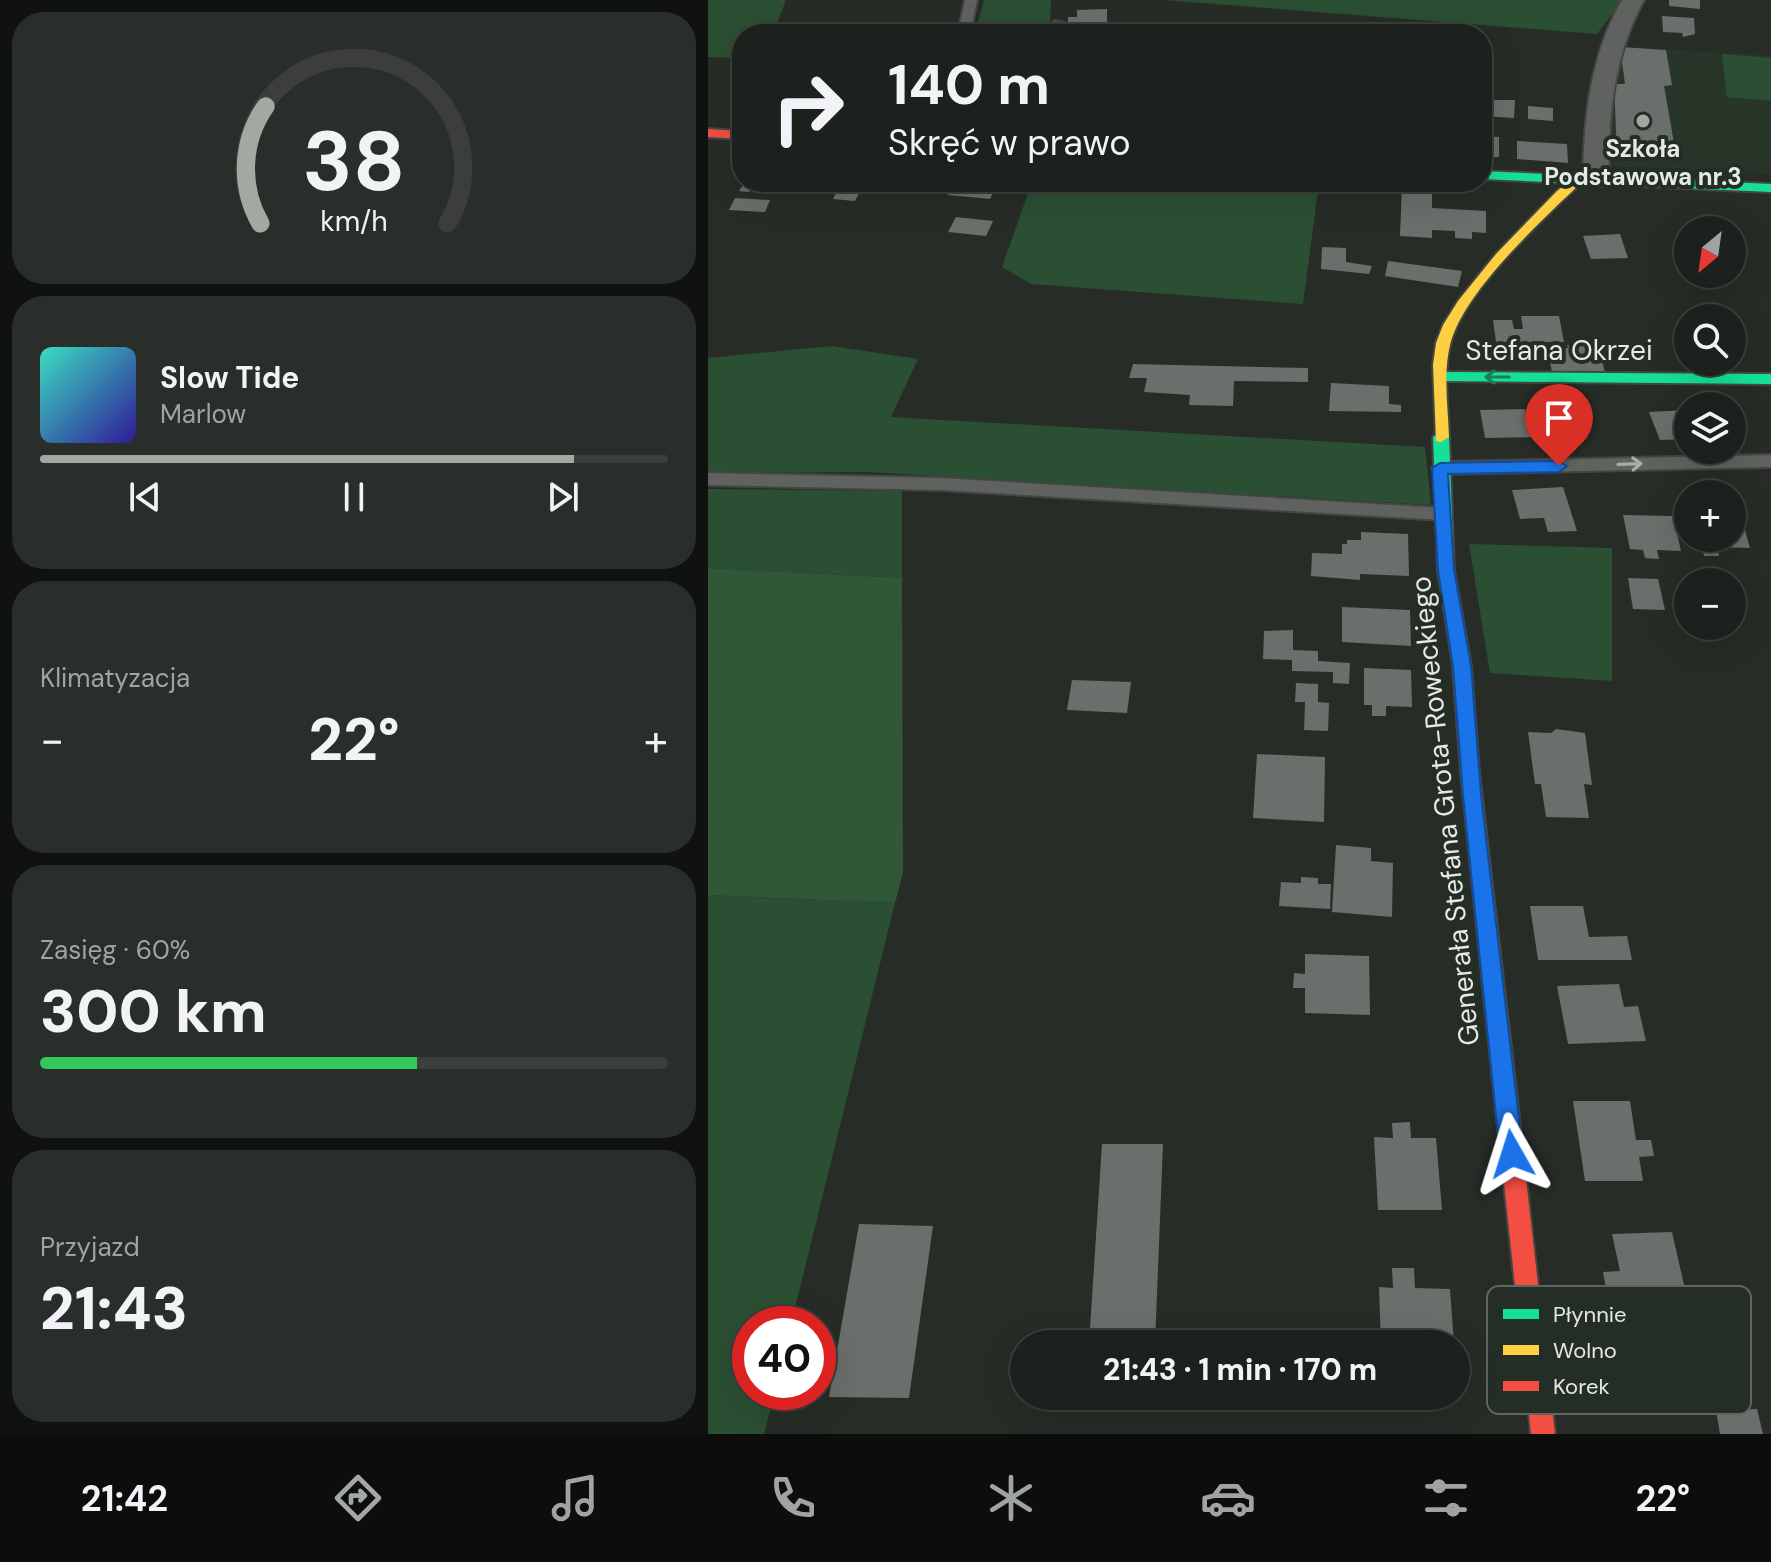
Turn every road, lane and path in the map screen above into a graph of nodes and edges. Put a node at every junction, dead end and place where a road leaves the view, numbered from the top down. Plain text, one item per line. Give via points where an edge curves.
1 (971, 0) edge
2 (1633, 0) edge
3 (966, 24) edge
4 (708, 133) edge
5 (732, 134) edge
6 (1492, 175) edge
7 (1586, 180) junction
8 (1771, 188) edge
9 (1442, 377) junction
10 (1771, 379) edge
11 (1771, 461) edge
12 (1440, 468) junction
13 (708, 479) edge
14 (1443, 514) junction
15 (1527, 1286) edge
16 (1541, 1414) edge
17 (1543, 1434) edge

1 - 3 lane
2 - 7 street via 1607,57
4 - 5 street
6 - 7 street
7 - 8 street
7 - 9 street, Generała Stefana Grota-Roweckiego via 1528,225 1464,305 1443,342
10 -> 9 street, Stefana Okrzei
9 - 12 street, Generała Stefana Grota-Roweckiego
12 -> 11 lane
12 - 14 street, Generała Stefana Grota-Roweckiego
13 - 14 lane via 941,484
14 - 15 street, Generała Stefana Grota-Roweckiego
16 - 17 street, Generała Stefana Grota-Roweckiego

